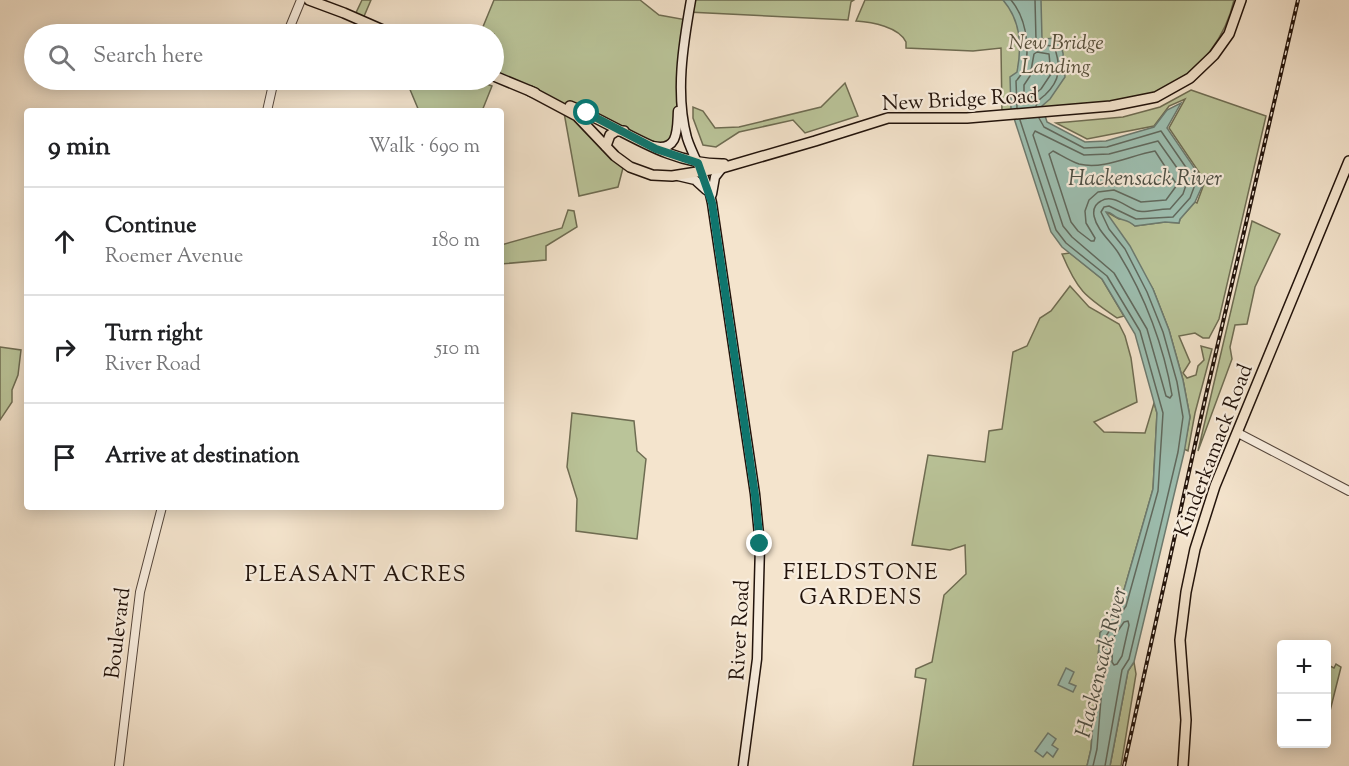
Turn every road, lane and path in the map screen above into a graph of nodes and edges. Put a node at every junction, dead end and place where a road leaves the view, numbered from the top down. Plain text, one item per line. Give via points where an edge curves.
1 (301, 0) edge
2 (309, 0) edge
3 (690, 0) edge
4 (1242, 1) edge
5 (291, 24) edge
6 (369, 24) edge
7 (504, 80) edge
8 (272, 90) edge
9 (530, 91) junction
10 (681, 96) junction
11 (268, 108) edge
12 (624, 132) junction
13 (643, 142) junction
14 (606, 146) junction
15 (1349, 161) edge
16 (735, 163) junction
17 (700, 167) junction
18 (722, 168) junction
19 (674, 176) junction
20 (711, 198) junction
21 (1238, 433) junction
22 (1349, 491) edge
23 (161, 510) edge
24 (119, 766) edge
25 (743, 766) edge
26 (1183, 766) edge

1 - 5 street
2 - 6 main road
3 - 10 main road, River Road
4 - 16 main road, New Bridge Road via 1229,34 1214,55 1196,73 1156,97 1048,112 953,119 888,117
7 - 9 main road
8 - 11 street
9 - 12 main road
9 - 14 main road, New Bridge Road via 577,116
10 - 13 main road via 674,141 660,148
10 - 17 main road, River Road via 686,134
12 - 13 main road
12 - 14 main road via 610,135
13 - 17 main road
14 - 19 main road, New Bridge Road via 639,172
15 - 21 main road, Kinderkamack Road
16 - 17 main road
16 - 18 main road, New Bridge Road
17 - 18 main road, New Bridge Road
17 - 19 main road, New Bridge Road
17 - 20 main road, River Road
18 - 20 main road via 713,181
19 - 20 main road via 699,182
20 - 25 main road, River Road via 760,544 757,659
21 - 22 street
21 - 26 main road, Kinderkamack Road via 1209,503 1186,592 1180,640 1186,720
23 - 24 street, Boulevard via 140,592

